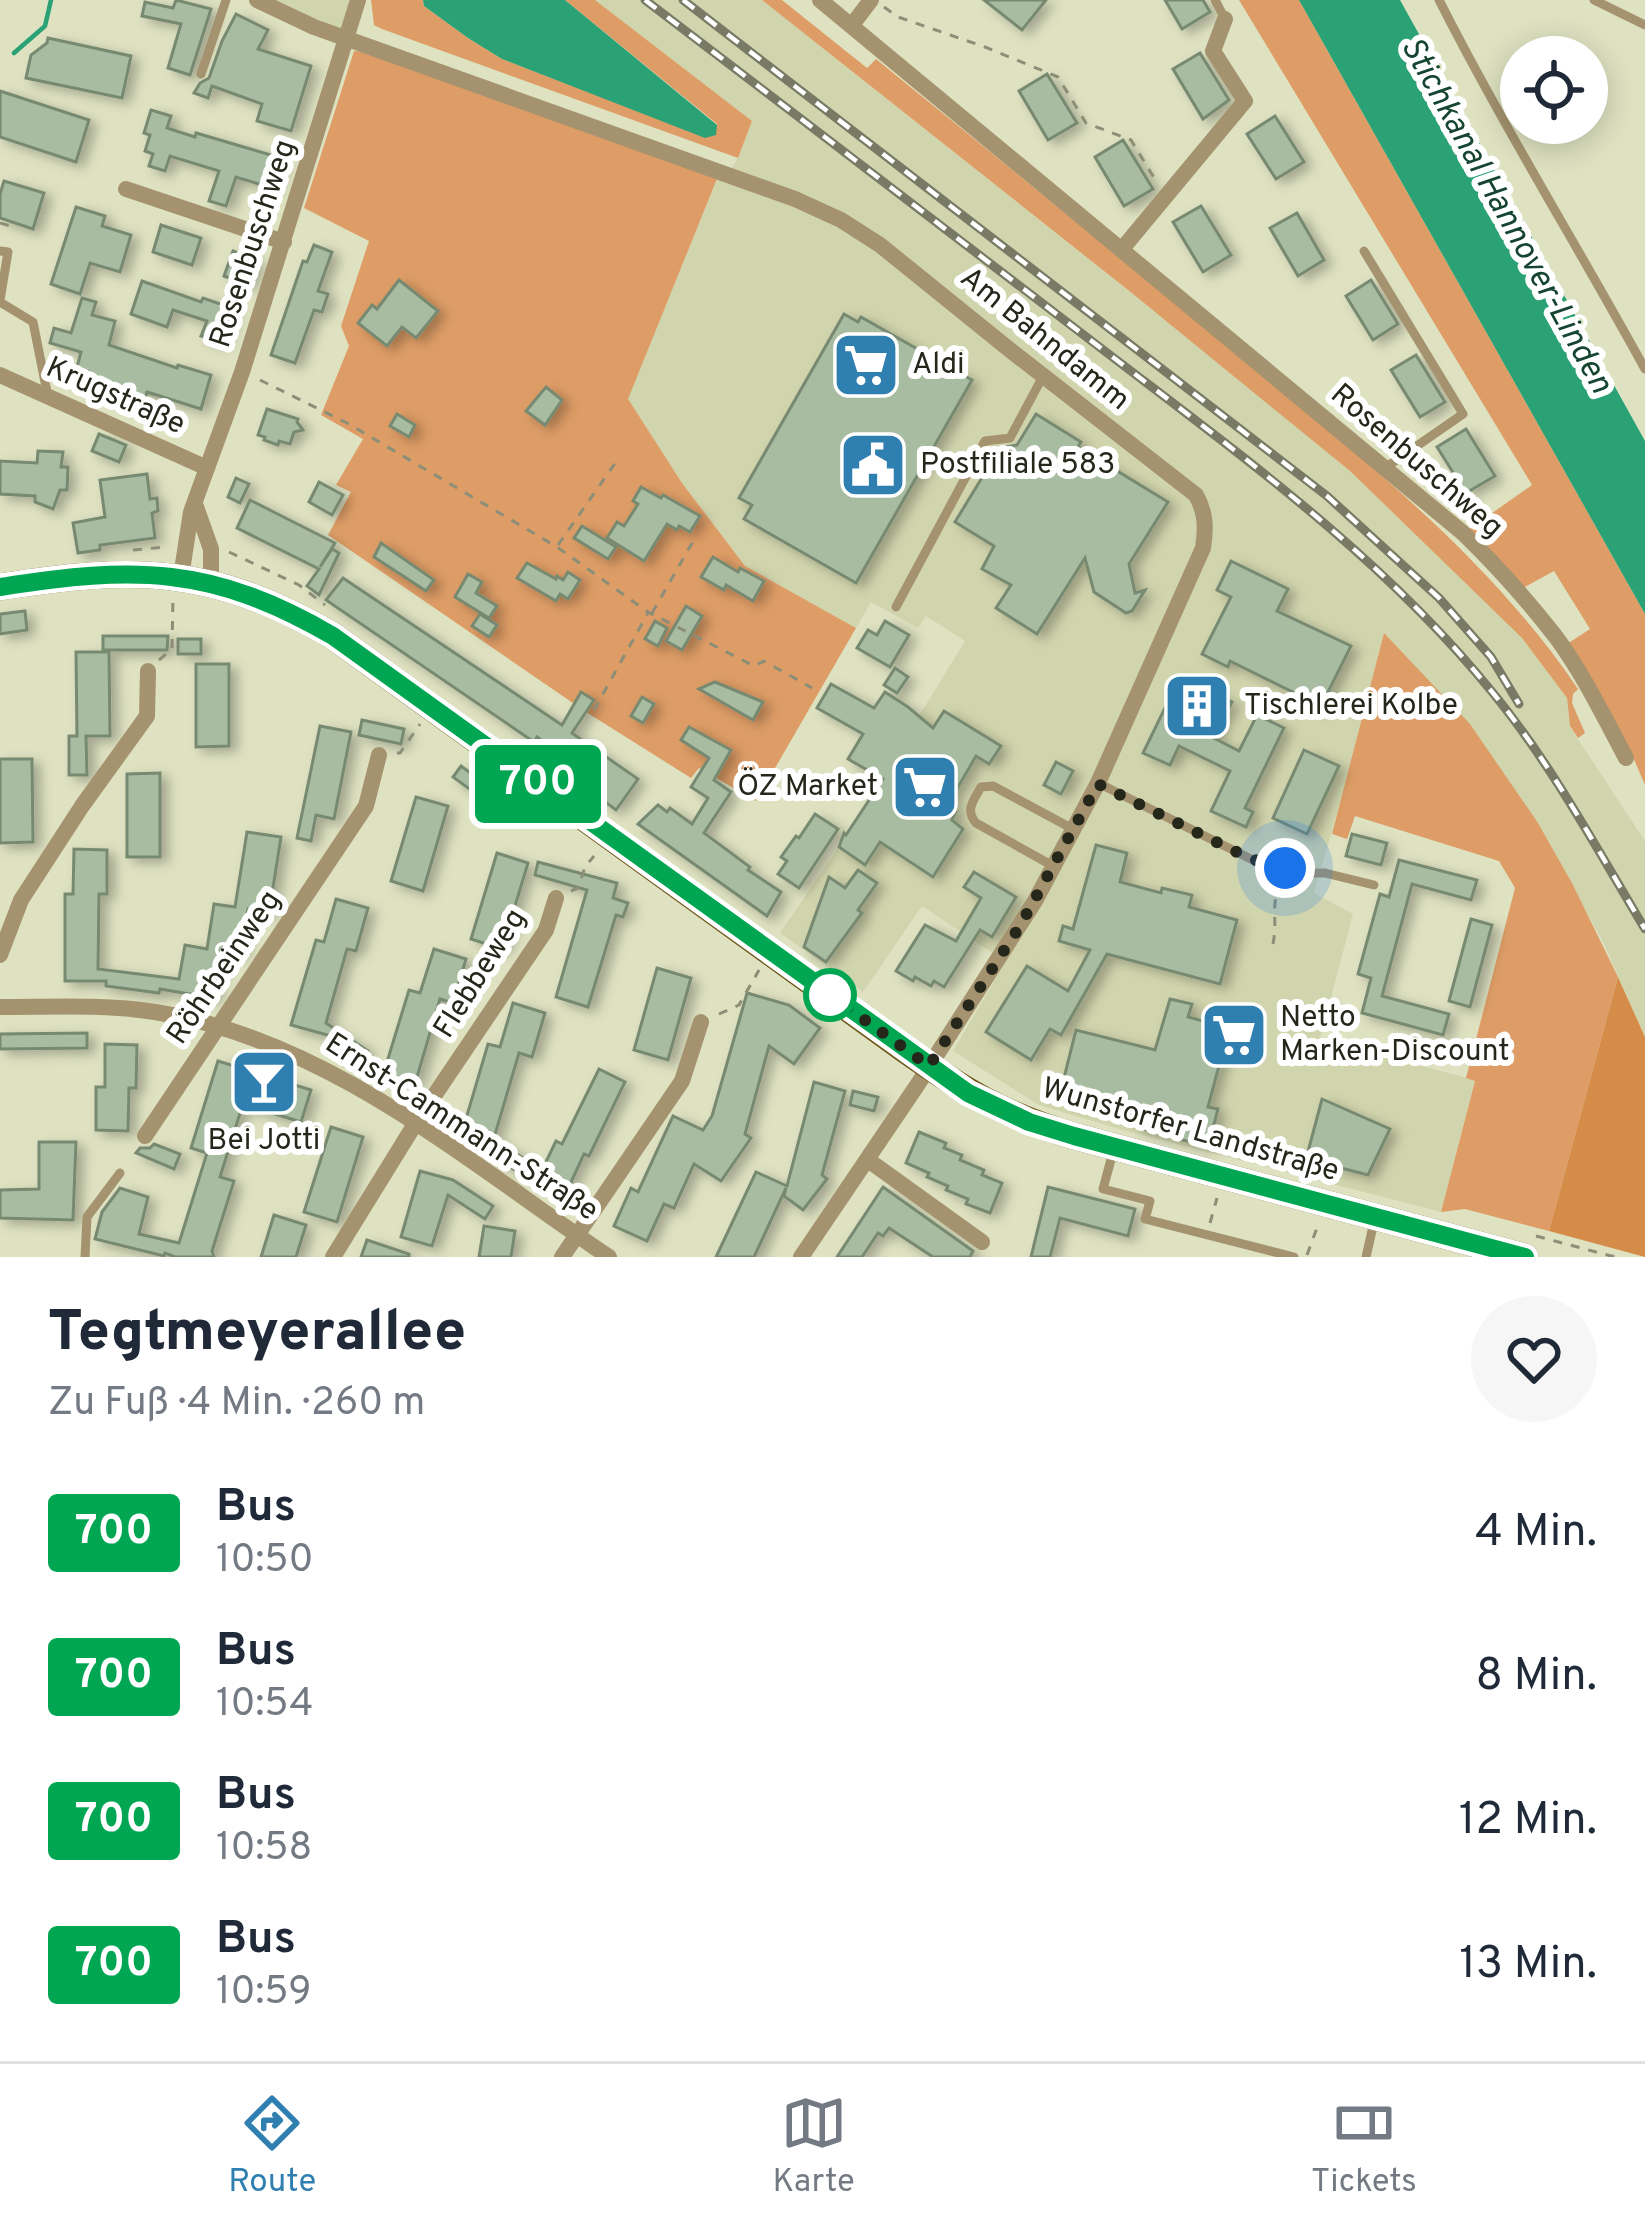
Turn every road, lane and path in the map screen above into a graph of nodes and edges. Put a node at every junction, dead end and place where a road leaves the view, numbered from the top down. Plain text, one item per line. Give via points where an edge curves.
1 (226, 0) edge
2 (257, 0) edge
3 (358, 0) edge
4 (820, 0) edge
5 (871, 0) edge
6 (1215, 0) edge
7 (1439, 0) edge
8 (1594, 0) edge
9 (1226, 19) joint
10 (1645, 25) edge
11 (852, 26) junction
12 (346, 38) junction
13 (201, 74) dead end
14 (126, 189) dead end
15 (1167, 198) junction
16 (0, 223) edge
17 (15, 223) dead end
18 (284, 242) junction
19 (1122, 249) junction
20 (0, 250) edge
21 (1364, 251) dead end
22 (0, 301) edge
23 (1645, 369) edge
24 (242, 372) junction
25 (0, 375) edge
26 (1043, 376) junction
27 (48, 397) junction
28 (616, 462) dead end
29 (1385, 467) junction
30 (207, 468) junction
31 (194, 503) junction
32 (695, 538) dead end
33 (557, 547) junction
34 (212, 582) junction
35 (0, 587) edge
36 (177, 590) junction
37 (896, 607) dead end
38 (650, 613) junction
39 (148, 670) joint
40 (812, 688) dead end
41 (594, 710) dead end
42 (421, 723) dead end
43 (379, 755) joint
44 (1626, 758) dead end
45 (1098, 784) junction
46 (1073, 829) junction
47 (599, 849) dead end
48 (1053, 866) junction
49 (1285, 868) junction
50 (1374, 885) dead end
51 (556, 898) joint
52 (1273, 944) dead end
53 (0, 955) edge
54 (760, 968) dead end
55 (0, 1007) edge
56 (701, 1022) joint
57 (218, 1026) junction
58 (929, 1066) junction
59 (415, 1124) junction
60 (145, 1136) dead end
61 (1114, 1147) junction
62 (868, 1160) junction
63 (120, 1172) dead end
64 (1375, 1217) junction
65 (1321, 1218) dead end
66 (577, 1235) junction
67 (982, 1242) dead end
68 (85, 1257) edge
69 (333, 1257) edge
70 (562, 1257) edge
71 (609, 1257) edge
72 (801, 1257) edge
73 (1294, 1257) edge
74 (1306, 1257) edge
75 (1366, 1257) edge
76 (1525, 1257) edge

1 - 13 lane
2 - 12 street, Am Bahndamm
3 - 12 street, Rosenbuschweg
4 - 11 street, Rosenbuschweg
5 - 11 street
5 - 15 path via 1058,77 1086,123 1132,140
6 - 9 lane
7 - 23 lane
8 - 10 lane
9 - 15 street via 1213,51 1245,101
11 - 19 street, Rosenbuschweg
12 - 18 street, Rosenbuschweg
12 - 26 street, Am Bahndamm via 841,220
14 - 18 street
15 - 19 street
16 - 17 path
18 - 24 street, Rosenbuschweg
19 - 29 street, Rosenbuschweg
20 - 22 lane via 8,252
21 - 29 lane via 1462,415
22 - 27 lane via 33,322
24 - 30 street, Rosenbuschweg
24 - 33 path
25 - 27 street, Krugstraße
26 - 37 lane via 1010,438 985,441
26 - 45 street, Am Bahndamm via 1196,495 1206,524 1203,548
27 - 30 street, Krugstraße
28 - 33 path
29 - 44 street, Rosenbuschweg via 1484,554 1556,638
30 - 31 street, Rosenbuschweg
31 - 34 street via 212,549
31 - 36 street, Rosenbuschweg
32 - 38 path
33 - 38 path
34 - 36 main road, Wunstorfer Landstraße
34 - 58 main road, Wunstorfer Landstraße via 333,636
35 - 36 main road, Wunstorfer Landstraße via 124,574
36 - 39 path via 172,649
38 - 40 path
38 - 41 path
39 - 53 street via 147,716 21,900
42 - 43 path via 400,753
43 - 57 street, Röhrbeinweg via 366,806
45 - 46 street, Am Bahndamm
45 - 49 lane
46 - 48 street, Am Bahndamm
46 - 48 lane via 993,786 981,787 969,809 976,823
47 - 51 path, Flebbeweg via 578,888
48 - 58 street, Am Bahndamm
49 - 50 lane
49 - 52 path
51 - 59 street, Flebbeweg via 546,930
54 - 56 path via 739,1005
55 - 57 street, Ernst-Cammann-Straße via 154,1012
56 - 66 street via 682,1082
57 - 59 street, Ernst-Cammann-Straße via 316,1063
57 - 60 street, Röhrbeinweg
58 - 61 main road, Wunstorfer Landstraße via 996,1108
58 - 62 street, Am Bahndamm
59 - 66 street, Ernst-Cammann-Straße
59 - 69 street, Flebbeweg
61 - 64 main road, Wunstorfer Landstraße
61 - 73 lane via 1103,1190 1150,1201 1145,1219
62 - 67 street
62 - 72 street, Am Bahndamm
63 - 68 lane via 87,1217
64 - 75 lane
64 - 76 main road, Wunstorfer Landstraße
65 - 74 path
66 - 70 street
66 - 71 street, Ernst-Cammann-Straße

